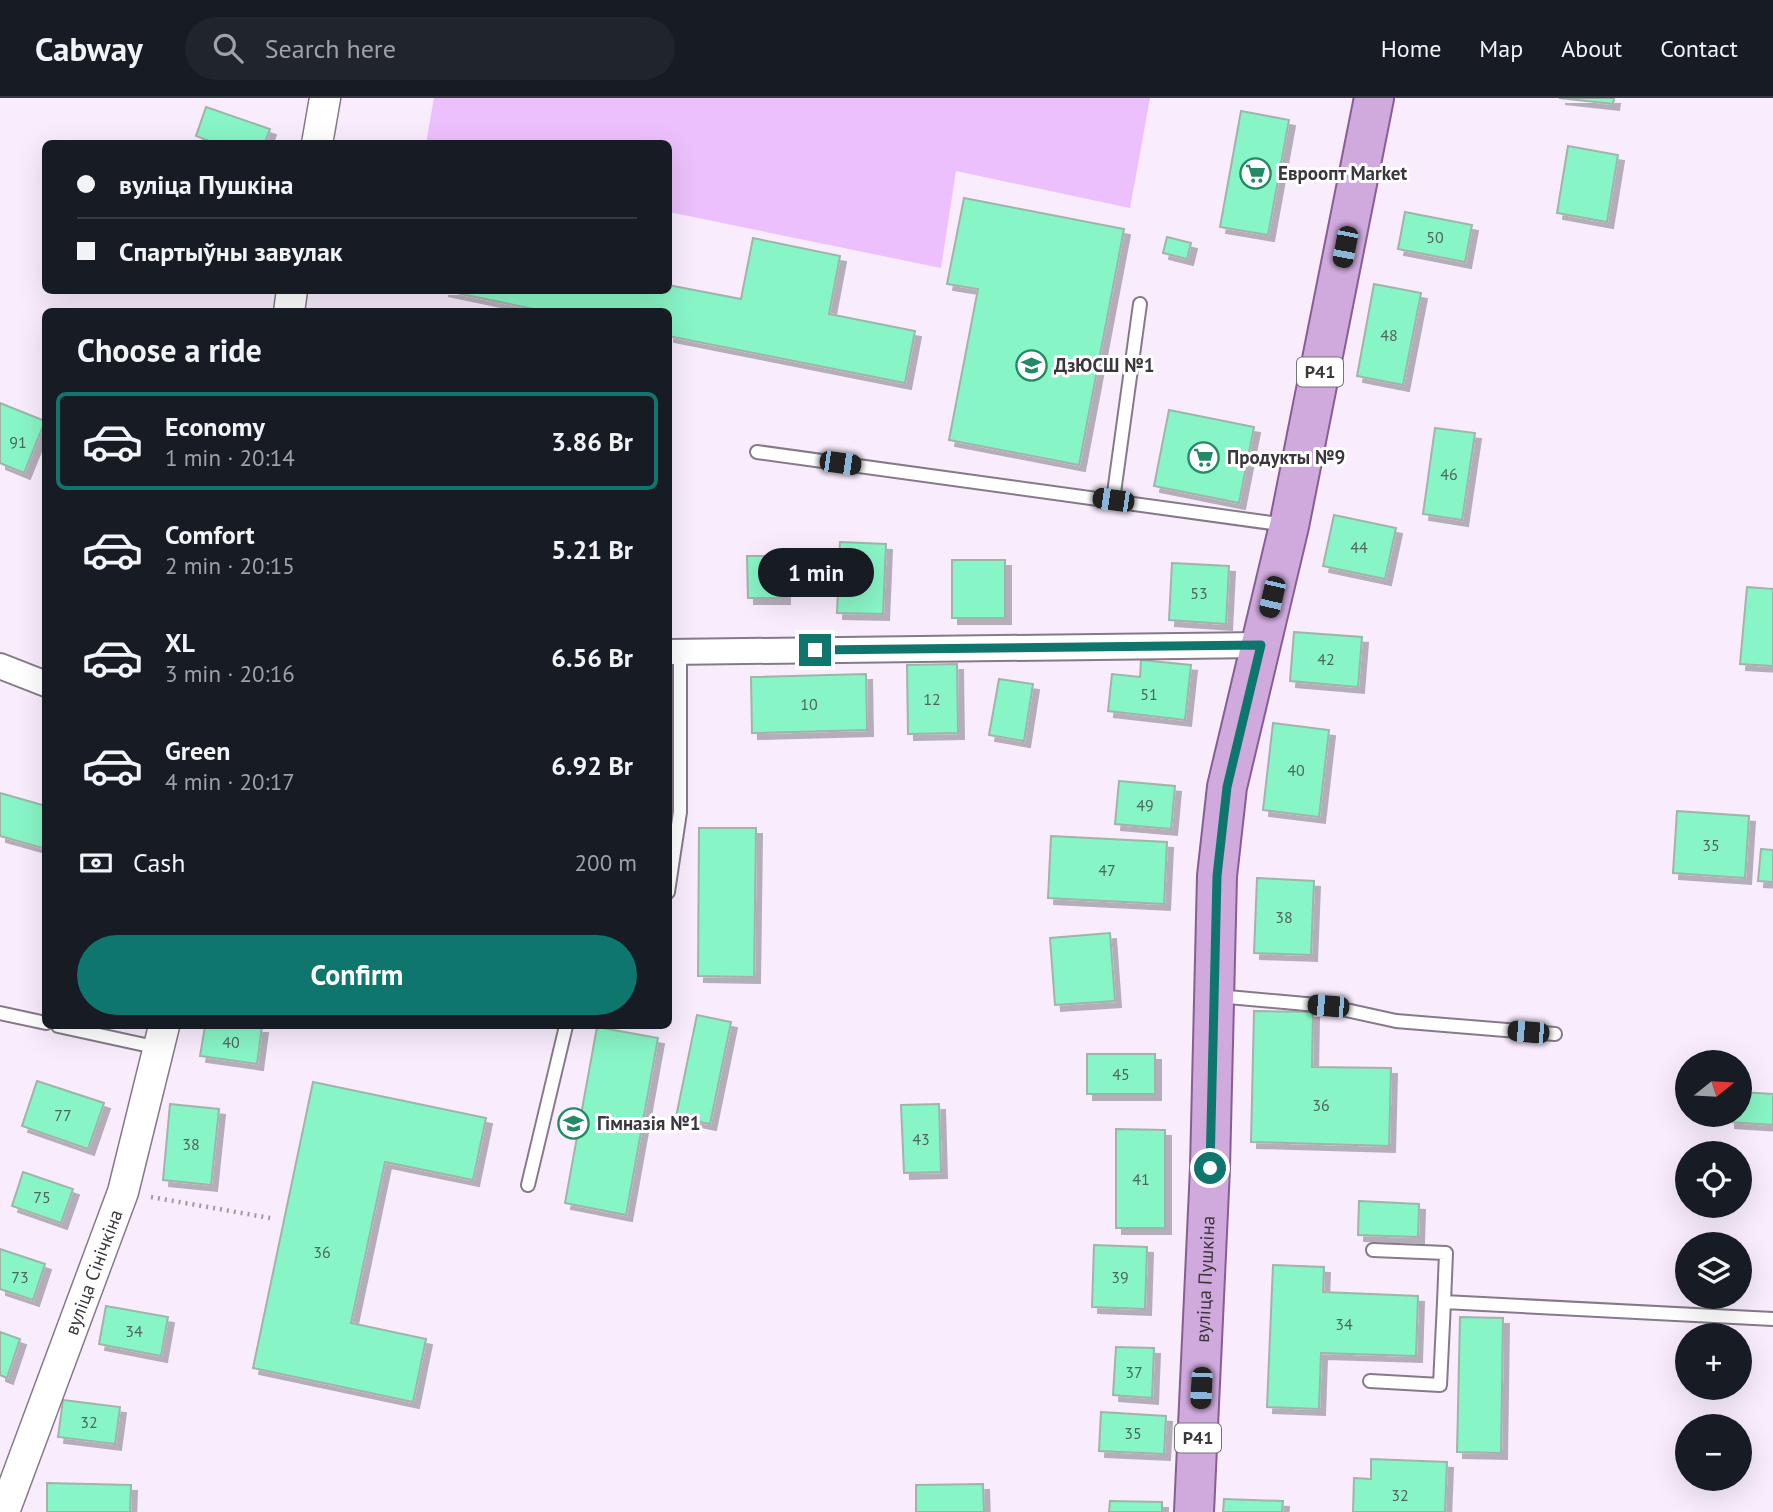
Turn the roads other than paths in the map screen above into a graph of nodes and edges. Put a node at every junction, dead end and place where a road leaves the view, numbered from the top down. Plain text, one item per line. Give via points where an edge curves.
1 (325, 98) edge
2 (1369, 99) edge
3 (318, 140) edge
4 (1140, 304) dead end
5 (757, 452) dead end
6 (1113, 500) junction
7 (1289, 526) junction
8 (1261, 645) junction
9 (674, 652) edge
10 (0, 666) edge
11 (42, 682) edge
12 (672, 865) edge
13 (1213, 996) junction
14 (0, 1013) edge
15 (42, 1022) edge
16 (86, 1029) edge
17 (565, 1029) edge
18 (1555, 1034) dead end
19 (162, 1037) edge
20 (528, 1185) dead end
21 (1373, 1250) dead end
22 (1444, 1302) junction
23 (1773, 1319) edge
24 (1370, 1381) dead end
25 (3, 1506) edge
26 (1194, 1512) edge

1 - 3 street
2 - 7 main road, вуліца Пушкіна / Р41
4 - 6 lane
5 - 6 lane
6 - 7 lane
7 - 8 main road, вуліца Пушкіна / Р41
8 - 9 street
8 - 13 main road, вуліца Пушкіна / Р41 via 1227,787 1217,876
9 - 12 lane via 680,811
10 - 11 street
13 - 18 lane via 1328,1006 1396,1021
13 - 26 main road, вуліца Пушкіна / Р41
14 - 15 lane
16 - 19 lane
17 - 20 lane
19 - 25 street, вуліца Сінічкіна via 123,1192
21 - 22 lane via 1446,1253
22 - 23 lane
22 - 24 lane via 1440,1385

